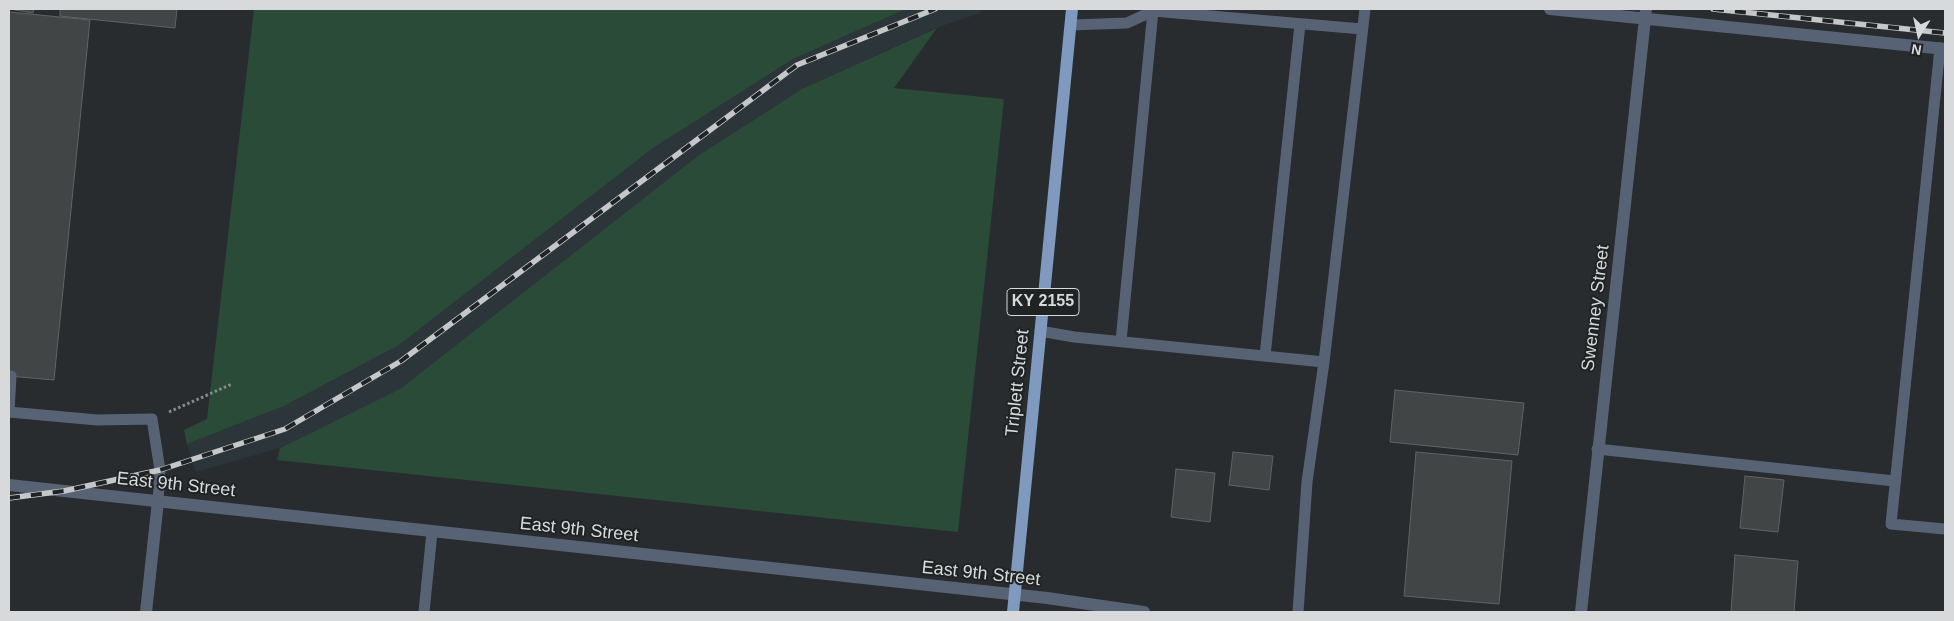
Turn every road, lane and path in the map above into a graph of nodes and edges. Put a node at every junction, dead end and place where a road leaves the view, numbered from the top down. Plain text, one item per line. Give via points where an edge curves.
1 (1072, 9) edge
2 (1364, 9) edge
3 (1550, 9) edge
4 (1153, 11) junction
5 (1235, 13) edge
6 (1646, 14) edge
7 (1300, 24) junction
8 (1071, 25) junction
9 (1362, 29) junction
10 (1942, 48) edge
11 (1040, 331) junction
12 (1121, 341) junction
13 (1265, 356) junction
14 (1324, 362) junction
15 (11, 376) dead end
16 (232, 384) dead end
17 (9, 412) edge
18 (152, 419) junction
19 (1597, 449) junction
20 (1894, 481) junction
21 (9, 485) edge
22 (158, 501) junction
23 (1945, 529) edge
24 (432, 532) junction
25 (1014, 595) junction
26 (146, 612) edge
27 (424, 612) edge
28 (1013, 612) edge
29 (1144, 612) edge
30 (1298, 612) edge
31 (1581, 612) edge

1 - 8 main road, Triplett Street / KY 2155
2 - 9 lane
3 - 6 street
4 - 5 lane
4 - 8 lane via 1127,23
4 - 12 lane
5 - 7 lane
6 - 10 street
6 - 19 street, Swenney Street
7 - 9 lane
7 - 13 lane
8 - 11 main road, Triplett Street / KY 2155
9 - 14 lane
10 - 20 lane
11 - 12 lane
11 - 25 main road, Triplett Street / KY 2155
12 - 13 lane
13 - 14 lane
14 - 30 lane via 1307,482
15 - 17 lane
16 - 18 path
17 - 18 lane via 97,420
18 - 22 lane via 160,470
19 - 20 lane
19 - 31 street, Swenney Street
20 - 23 lane via 1891,524
21 - 22 street, East 9th Street
22 - 24 street, East 9th Street
22 - 26 street
24 - 25 street, East 9th Street
24 - 27 lane
25 - 28 main road, Triplett Street / KY 2155
25 - 29 street, East 9th Street

